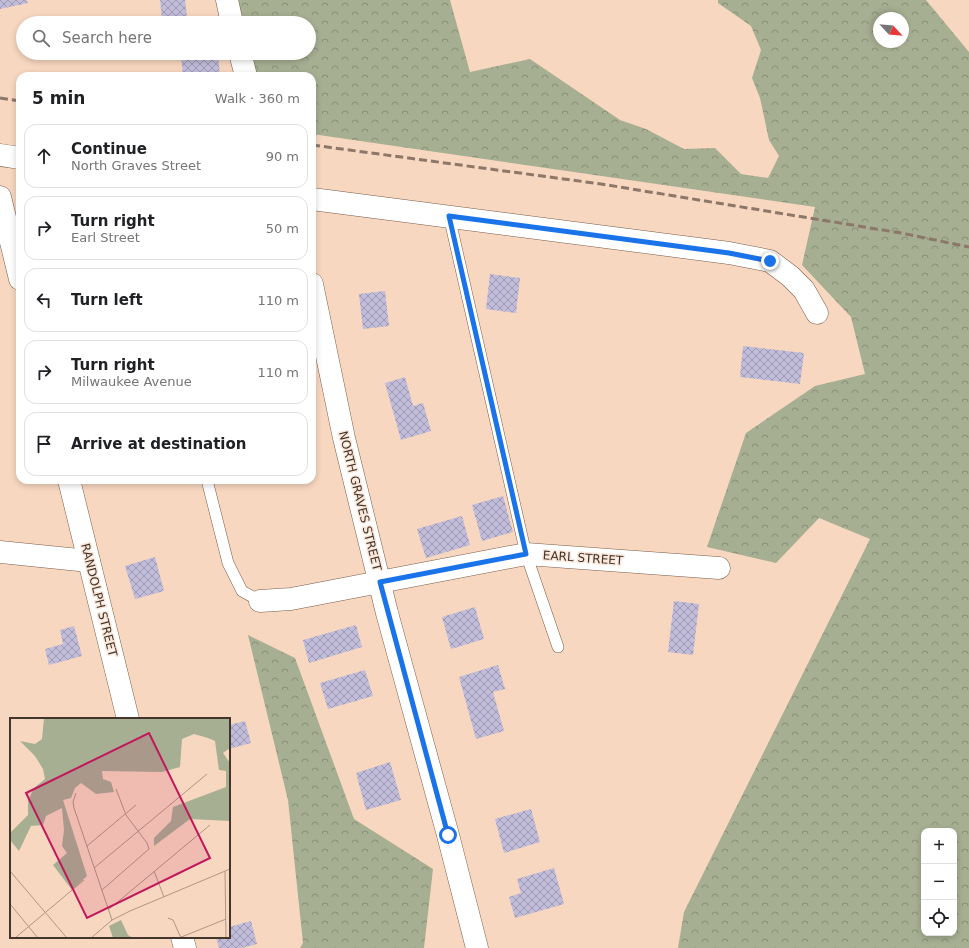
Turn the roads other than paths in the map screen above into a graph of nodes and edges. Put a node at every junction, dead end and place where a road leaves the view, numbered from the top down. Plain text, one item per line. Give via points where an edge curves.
1 (227, 0) edge
2 (230, 16) edge
3 (242, 60) edge
4 (245, 72) edge
5 (0, 155) edge
6 (16, 157) edge
7 (0, 197) edge
8 (316, 199) edge
9 (449, 216) junction
10 (16, 263) edge
11 (316, 303) edge
12 (817, 313) dead end
13 (70, 484) edge
14 (208, 484) edge
15 (0, 552) edge
16 (526, 554) junction
17 (89, 562) junction
18 (719, 568) dead end
19 (380, 582) junction
20 (260, 601) joint
21 (558, 648) dead end
22 (128, 718) edge
23 (182, 938) edge
24 (184, 948) edge
25 (477, 948) edge

1 - 2 street
3 - 4 street
5 - 6 street
7 - 10 street
8 - 9 street
9 - 12 street via 729,253 770,261 804,290
9 - 16 lane
11 - 19 street, NORTH GRAVES STREET via 344,438
13 - 17 street, RANDOLPH STREET
14 - 20 lane via 228,563 242,590
15 - 17 street
16 - 18 street, EARL STREET
16 - 19 street, EARL STREET
16 - 21 lane
17 - 22 street, RANDOLPH STREET
19 - 20 street, EARL STREET via 291,599
19 - 25 street, NORTH GRAVES STREET
23 - 24 street

